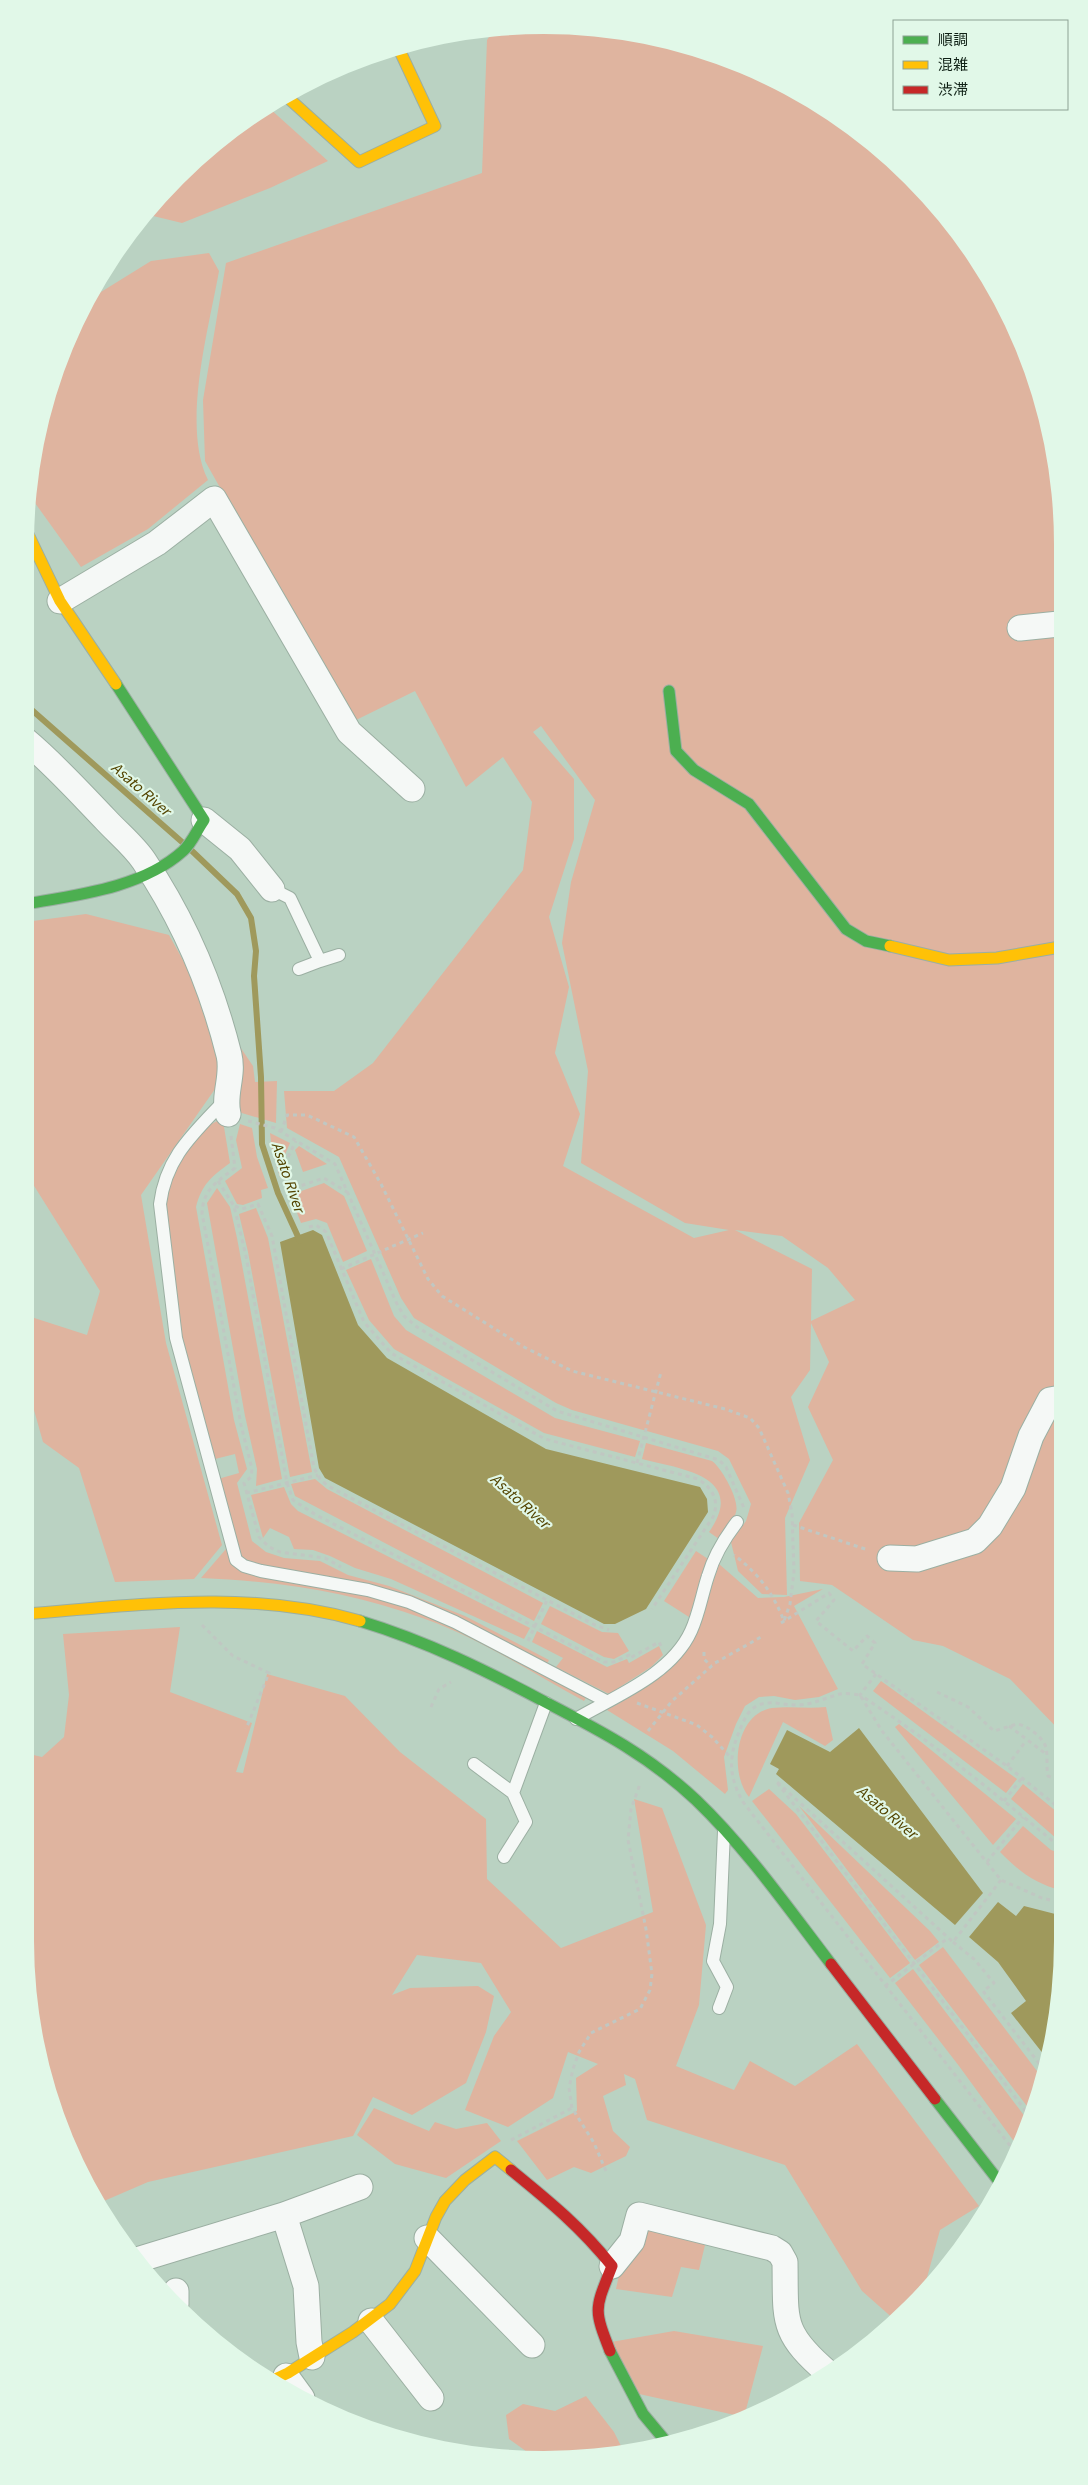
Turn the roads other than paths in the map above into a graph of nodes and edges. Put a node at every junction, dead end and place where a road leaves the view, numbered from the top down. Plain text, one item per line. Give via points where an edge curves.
1 (401, 54) edge
2 (291, 101) edge
3 (34, 547) edge
4 (60, 601) junction
5 (1054, 625) edge
6 (1020, 628) dead end
7 (669, 691) dead end
8 (34, 747) edge
9 (412, 789) dead end
10 (200, 827) junction
11 (152, 872) junction
12 (272, 888) joint
13 (34, 902) edge
14 (1054, 948) edge
15 (339, 955) dead end
16 (320, 961) junction
17 (299, 969) dead end
18 (233, 1112) joint
19 (1054, 1399) edge
20 (737, 1522) road end
21 (890, 1558) road end
22 (34, 1613) edge
23 (606, 1701) junction
24 (546, 1703) junction
25 (576, 1719) junction
26 (474, 1764) dead end
27 (513, 1792) junction
28 (724, 1829) junction
29 (504, 1857) dead end
30 (719, 2008) dead end
31 (996, 2178) edge
32 (360, 2187) dead end
33 (284, 2214) junction
34 (427, 2238) junction
35 (144, 2258) edge
36 (612, 2266) junction
37 (371, 2321) junction
38 (532, 2345) dead end
39 (312, 2357) junction
40 (822, 2368) edge
41 (280, 2377) edge
42 (431, 2398) dead end
43 (662, 2437) edge

1 - 2 street via 435,126 359,162
3 - 4 street
4 - 9 street via 157,543 214,499 349,732
4 - 10 street via 168,762
5 - 6 street
7 - 14 street via 676,751 684,762 748,804 846,929 866,941 949,960 997,958
8 - 11 street
10 - 11 street via 182,852
10 - 12 street via 240,850
11 - 13 street via 72,896
11 - 18 street via 207,983 229,1056
12 - 16 lane via 290,898
15 - 16 lane
16 - 17 lane
18 - 23 lane via 180,1149 162,1186 160,1204 176,1338 236,1560 261,1571 368,1590 409,1602 455,1622
19 - 21 street via 1040,1414 1013,1488 990,1526 975,1541 917,1560
20 - 23 lane via 713,1560 691,1631 668,1660 641,1681
22 - 24 street via 220,1600 312,1609 389,1629 427,1644
23 - 25 lane
24 - 25 street
24 - 27 lane
25 - 28 street via 633,1751 679,1784
26 - 27 lane
27 - 29 lane via 526,1822
28 - 30 lane via 720,1924 713,1961 727,1988
28 - 31 street via 742,1848
32 - 33 street
33 - 35 street
33 - 39 street via 306,2286
34 - 36 street via 440,2209 453,2192 495,2156 570,2219
34 - 37 street via 403,2289
34 - 38 street
36 - 40 street via 632,2241 639,2214 772,2248 785,2262 788,2328 799,2347
36 - 43 street via 600,2295 597,2318 612,2358 643,2414
37 - 39 street
37 - 42 street
39 - 41 street

